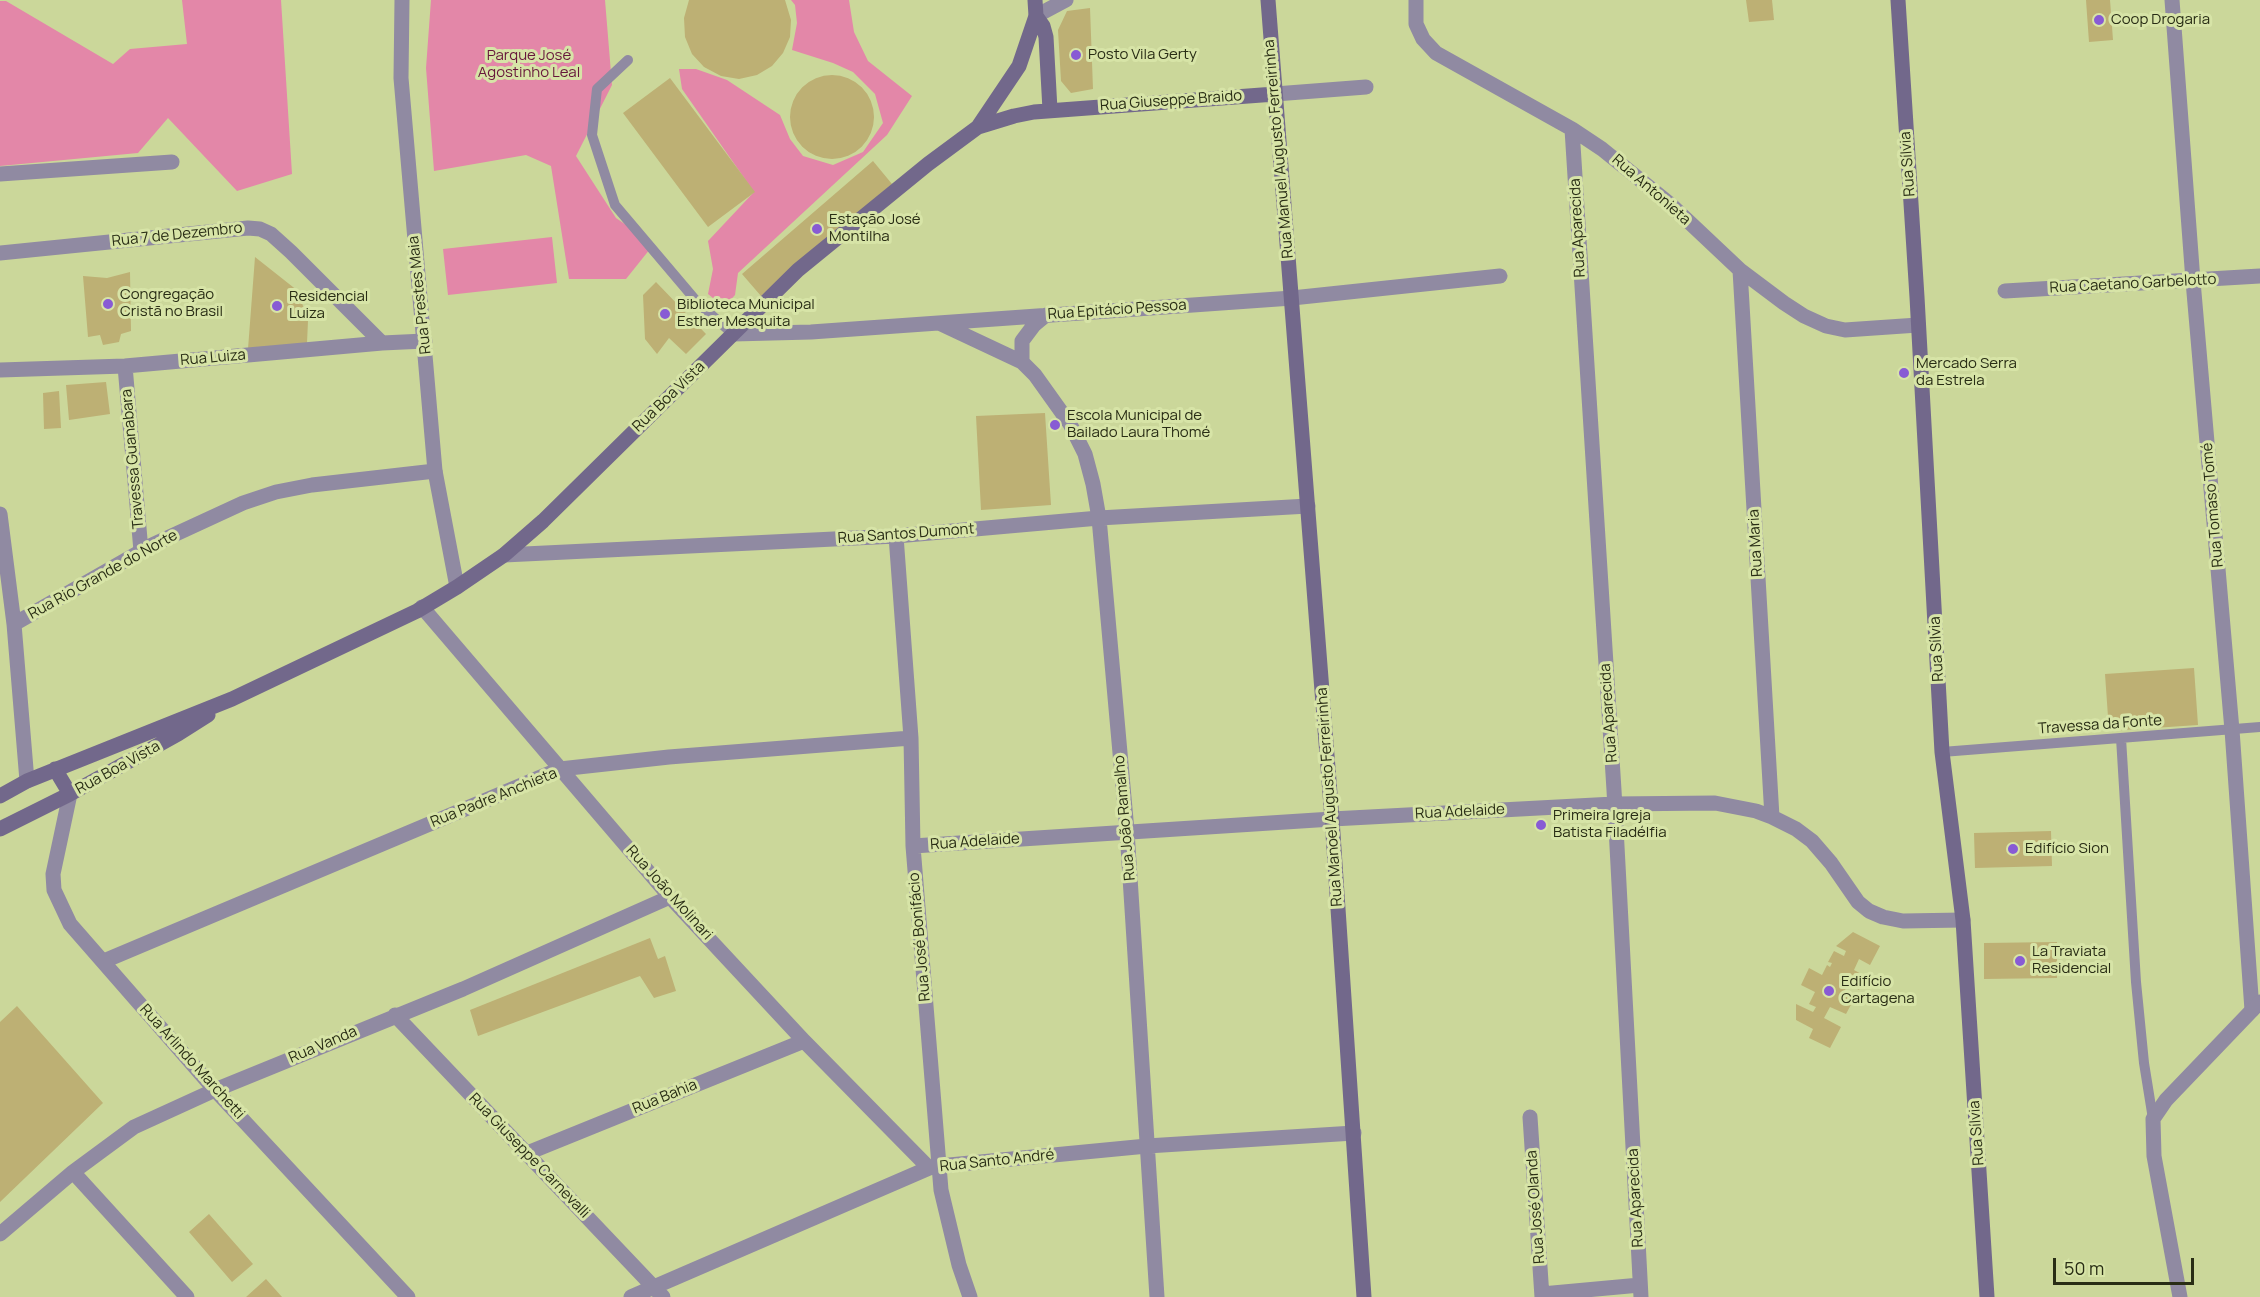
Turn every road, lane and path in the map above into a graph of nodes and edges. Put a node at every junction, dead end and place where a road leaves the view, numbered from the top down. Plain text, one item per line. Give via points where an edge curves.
1 (402, 0) edge
2 (1035, 0) edge
3 (1066, 0) edge
4 (1268, 0) edge
5 (1416, 0) edge
6 (1898, 0) edge
7 (2172, 0) edge
8 (1036, 16) junction
9 (628, 60) dead end
10 (1366, 87) dead end
11 (1275, 94) junction
12 (1050, 110) junction
13 (978, 127) junction
14 (1572, 129) junction
15 (172, 162) dead end
16 (0, 174) edge
17 (0, 253) edge
18 (1740, 270) junction
19 (1500, 276) dead end
20 (2260, 276) edge
21 (2193, 281) junction
22 (2005, 291) dead end
23 (1292, 298) junction
24 (1046, 315) junction
25 (939, 323) junction
26 (1918, 325) junction
27 (733, 334) junction
28 (425, 341) junction
29 (382, 343) junction
30 (1022, 362) junction
31 (125, 366) junction
32 (0, 370) edge
33 (435, 471) junction
34 (1308, 506) junction
35 (0, 514) edge
36 (1099, 518) junction
37 (896, 536) junction
38 (141, 551) junction
39 (504, 555) junction
40 (457, 587) junction
41 (422, 607) junction
42 (14, 624) junction
43 (232, 699) junction
44 (2260, 727) edge
45 (2232, 730) junction
46 (911, 738) junction
47 (2121, 738) junction
48 (1942, 752) junction
49 (55, 769) junction
50 (561, 769) junction
51 (27, 780) junction
52 (70, 794) junction
53 (0, 796) edge
54 (1614, 804) junction
55 (1772, 817) junction
56 (1332, 819) junction
57 (0, 829) edge
58 (1127, 831) junction
59 (913, 846) junction
60 (670, 897) junction
61 (1963, 920) junction
62 (104, 961) junction
63 (2256, 1006) edge
64 (395, 1015) junction
65 (804, 1041) junction
66 (216, 1090) junction
67 (1530, 1118) dead end
68 (2153, 1119) junction
69 (1354, 1133) junction
70 (1147, 1146) junction
71 (525, 1154) junction
72 (934, 1167) junction
73 (73, 1172) junction
74 (0, 1234) edge
75 (1641, 1291) edge
76 (659, 1292) edge
77 (1542, 1296) edge
78 (187, 1297) edge
79 (408, 1297) edge
80 (631, 1297) edge
81 (970, 1297) edge
82 (1157, 1297) edge
83 (1364, 1297) edge
84 (1988, 1297) edge
85 (2180, 1297) edge

1 - 28 street, Rua Prestes Maia via 401,78
2 - 8 main road
3 - 8 street
4 - 11 main road, Rua Manuel Augusto Ferreirinha
5 - 14 street, Rua Antonieta via 1416,24 1436,53
6 - 26 main road, Rua Sílvia
7 - 21 street, Rua Tomaso Tomé
8 - 12 main road via 1046,37
8 - 13 main road, Rua Boa Vista via 1019,66
9 - 27 lane via 597,89 592,135 615,205 698,303
10 - 11 street, Rua Giuseppe Braido
11 - 12 main road, Rua Giuseppe Braido
11 - 23 main road, Rua Manuel Augusto Ferreirinha
12 - 13 main road, Rua Giuseppe Braido
13 - 27 main road, Rua Boa Vista via 798,270
14 - 18 street, Rua Antonieta via 1670,204
14 - 54 street, Rua Aparecida
15 - 16 street
17 - 29 street, Rua 7 de Dezembro via 260,229 291,252
18 - 26 street, Rua Antonieta via 1803,316 1826,326 1863,330
18 - 55 street, Rua Maria
19 - 23 street, Rua Epitácio Pessoa
20 - 21 street, Rua Caetano Garbelotto
21 - 22 street, Rua Caetano Garbelotto
21 - 45 street, Rua Tomaso Tomé
23 - 24 street, Rua Epitácio Pessoa
23 - 34 main road, Rua Manoel Augusto Ferreirinha
24 - 25 street, Rua Epitácio Pessoa
24 - 30 street via 1022,341
25 - 27 street, Rua Epitácio Pessoa
25 - 30 street, Rua João Ramalho
26 - 48 main road, Rua Sílvia
27 - 39 main road, Rua Boa Vista
28 - 29 street, Rua Luiza
28 - 33 street, Rua Prestes Maia
29 - 31 street, Rua Luiza
30 - 36 street, Rua João Ramalho via 1071,424 1085,454
31 - 32 street, Rua Luiza
31 - 38 street, Travessa Guanabara
33 - 38 street, Rua Rio Grande do Norte via 276,492 243,503
33 - 40 street, Rua Prestes Maia
34 - 36 street, Rua Santos Dumont
34 - 56 main road, Rua Manoel Augusto Ferreirinha
35 - 42 street
36 - 37 street, Rua Santos Dumont
36 - 58 street, Rua João Ramalho
37 - 39 street, Rua Santos Dumont
37 - 46 street, Rua José Bonifácio
38 - 42 street, Rua Rio Grande do Norte
39 - 40 main road, Rua Boa Vista
40 - 41 main road, Rua Boa Vista
41 - 43 main road, Rua Boa Vista
41 - 50 street, Rua João Molinari
42 - 51 street
43 - 49 main road, Rua Boa Vista
43 - 52 main road, Rua Boa Vista
44 - 45 lane, Travessa da Fonte
45 - 47 lane, Travessa da Fonte
45 - 63 street, Rua Tomaso Tomé
46 - 50 street, Rua Padre Anchieta
46 - 59 street, Rua José Bonifácio
47 - 48 lane, Travessa da Fonte
47 - 68 lane via 2136,982
48 - 61 main road, Rua Sílvia
49 - 51 main road, Rua Boa Vista
49 - 52 main road
50 - 60 street, Rua João Molinari
50 - 62 street, Rua Padre Anchieta
51 - 53 main road, Rua Boa Vista
52 - 57 main road, Rua Boa Vista
52 - 62 street, Rua Arlindo Marchetti via 53,874 54,890 70,924
54 - 55 street, Rua Adelaide via 1715,803 1737,805
54 - 56 street, Rua Adelaide
54 - 75 street, Rua Aparecida
55 - 61 street, Rua Adelaide via 1812,841 1869,911 1903,921
56 - 58 street, Rua Adelaide
56 - 69 main road, Rua Manoel Augusto Ferreirinha
58 - 59 street, Rua Adelaide
58 - 70 street, Rua João Ramalho
59 - 72 street, Rua José Bonifácio
60 - 64 street, Rua Vanda
60 - 65 street, Rua João Molinari
61 - 84 main road, Rua Sílvia
62 - 66 street, Rua Arlindo Marchetti
63 - 68 street via 2166,1100
64 - 66 street, Rua Vanda
64 - 71 street, Rua Giuseppe Carnevalli
65 - 71 street, Rua Bahia
65 - 72 street, Rua João Molinari
66 - 73 street, Rua Vanda via 134,1127
66 - 79 street, Rua Arlindo Marchetti
67 - 77 street, Rua José Olanda
68 - 85 street via 2154,1156
69 - 70 street, Rua Santo André
69 - 83 main road, Rua Manoel Augusto Ferreirinha
70 - 72 street, Rua Santo André
70 - 82 street, Rua João Ramalho
71 - 76 street, Rua Giuseppe Carnevalli
72 - 76 street, Rua Santo André
72 - 81 street, Rua José Bonifácio
73 - 74 street, Rua Vanda
73 - 78 street
75 - 77 street
76 - 80 street, Rua Santo André

